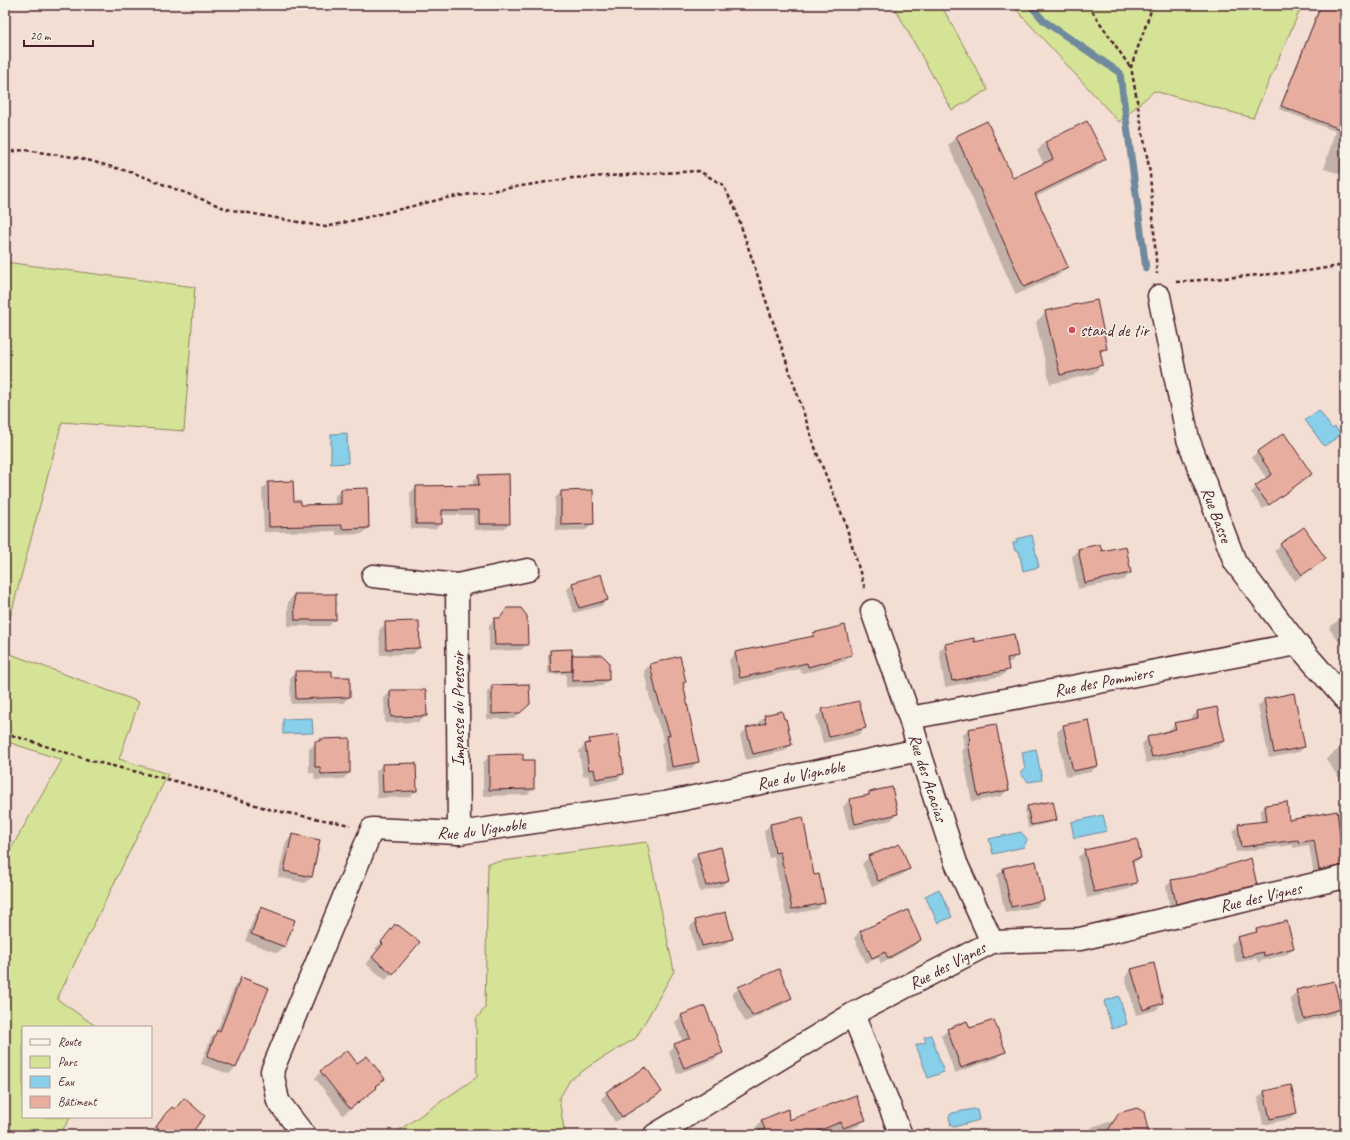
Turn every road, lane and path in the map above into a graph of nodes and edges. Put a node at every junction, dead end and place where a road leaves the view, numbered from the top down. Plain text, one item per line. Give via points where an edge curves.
1 (1088, 5) edge
2 (1153, 5) edge
3 (1131, 67) junction
4 (5, 152) edge
5 (1345, 265) edge
6 (1158, 290) junction
7 (528, 570) dead end
8 (374, 576) dead end
9 (458, 584) junction
10 (872, 611) joint
11 (1297, 644) junction
12 (1345, 700) edge
13 (910, 718) junction
14 (5, 733) edge
15 (919, 750) junction
16 (372, 829) junction
17 (459, 833) junction
18 (1345, 877) edge
19 (992, 942) junction
20 (853, 1014) junction
21 (304, 1135) edge
22 (655, 1135) edge
23 (901, 1135) edge

1 - 3 path
2 - 3 path
3 - 6 path via 1150,173
4 - 10 path via 25,150 80,158 134,173 227,209 326,227 446,198 572,178 699,172 723,185 735,208 818,456 845,522
5 - 6 path
6 - 11 street, Rue Basse via 1188,439 1235,562
7 - 9 street
8 - 9 street
9 - 17 street, Impasse du Pressoir
10 - 13 street, Rue des Acacias
11 - 12 street, Rue Basse
11 - 13 street, Rue des Pommiers
13 - 15 street, Rue des Acacias
14 - 16 path via 92,761 179,782 272,810
15 - 17 street, Rue du Vignoble via 665,804
15 - 19 street, Rue des Acacias via 956,863
16 - 17 street, Rue du Vignoble
16 - 21 street via 272,1071 278,1101
18 - 19 street, Rue des Vignes via 1080,939
19 - 20 street, Rue des Vignes
20 - 22 street, Rue des Vignes
20 - 23 street

